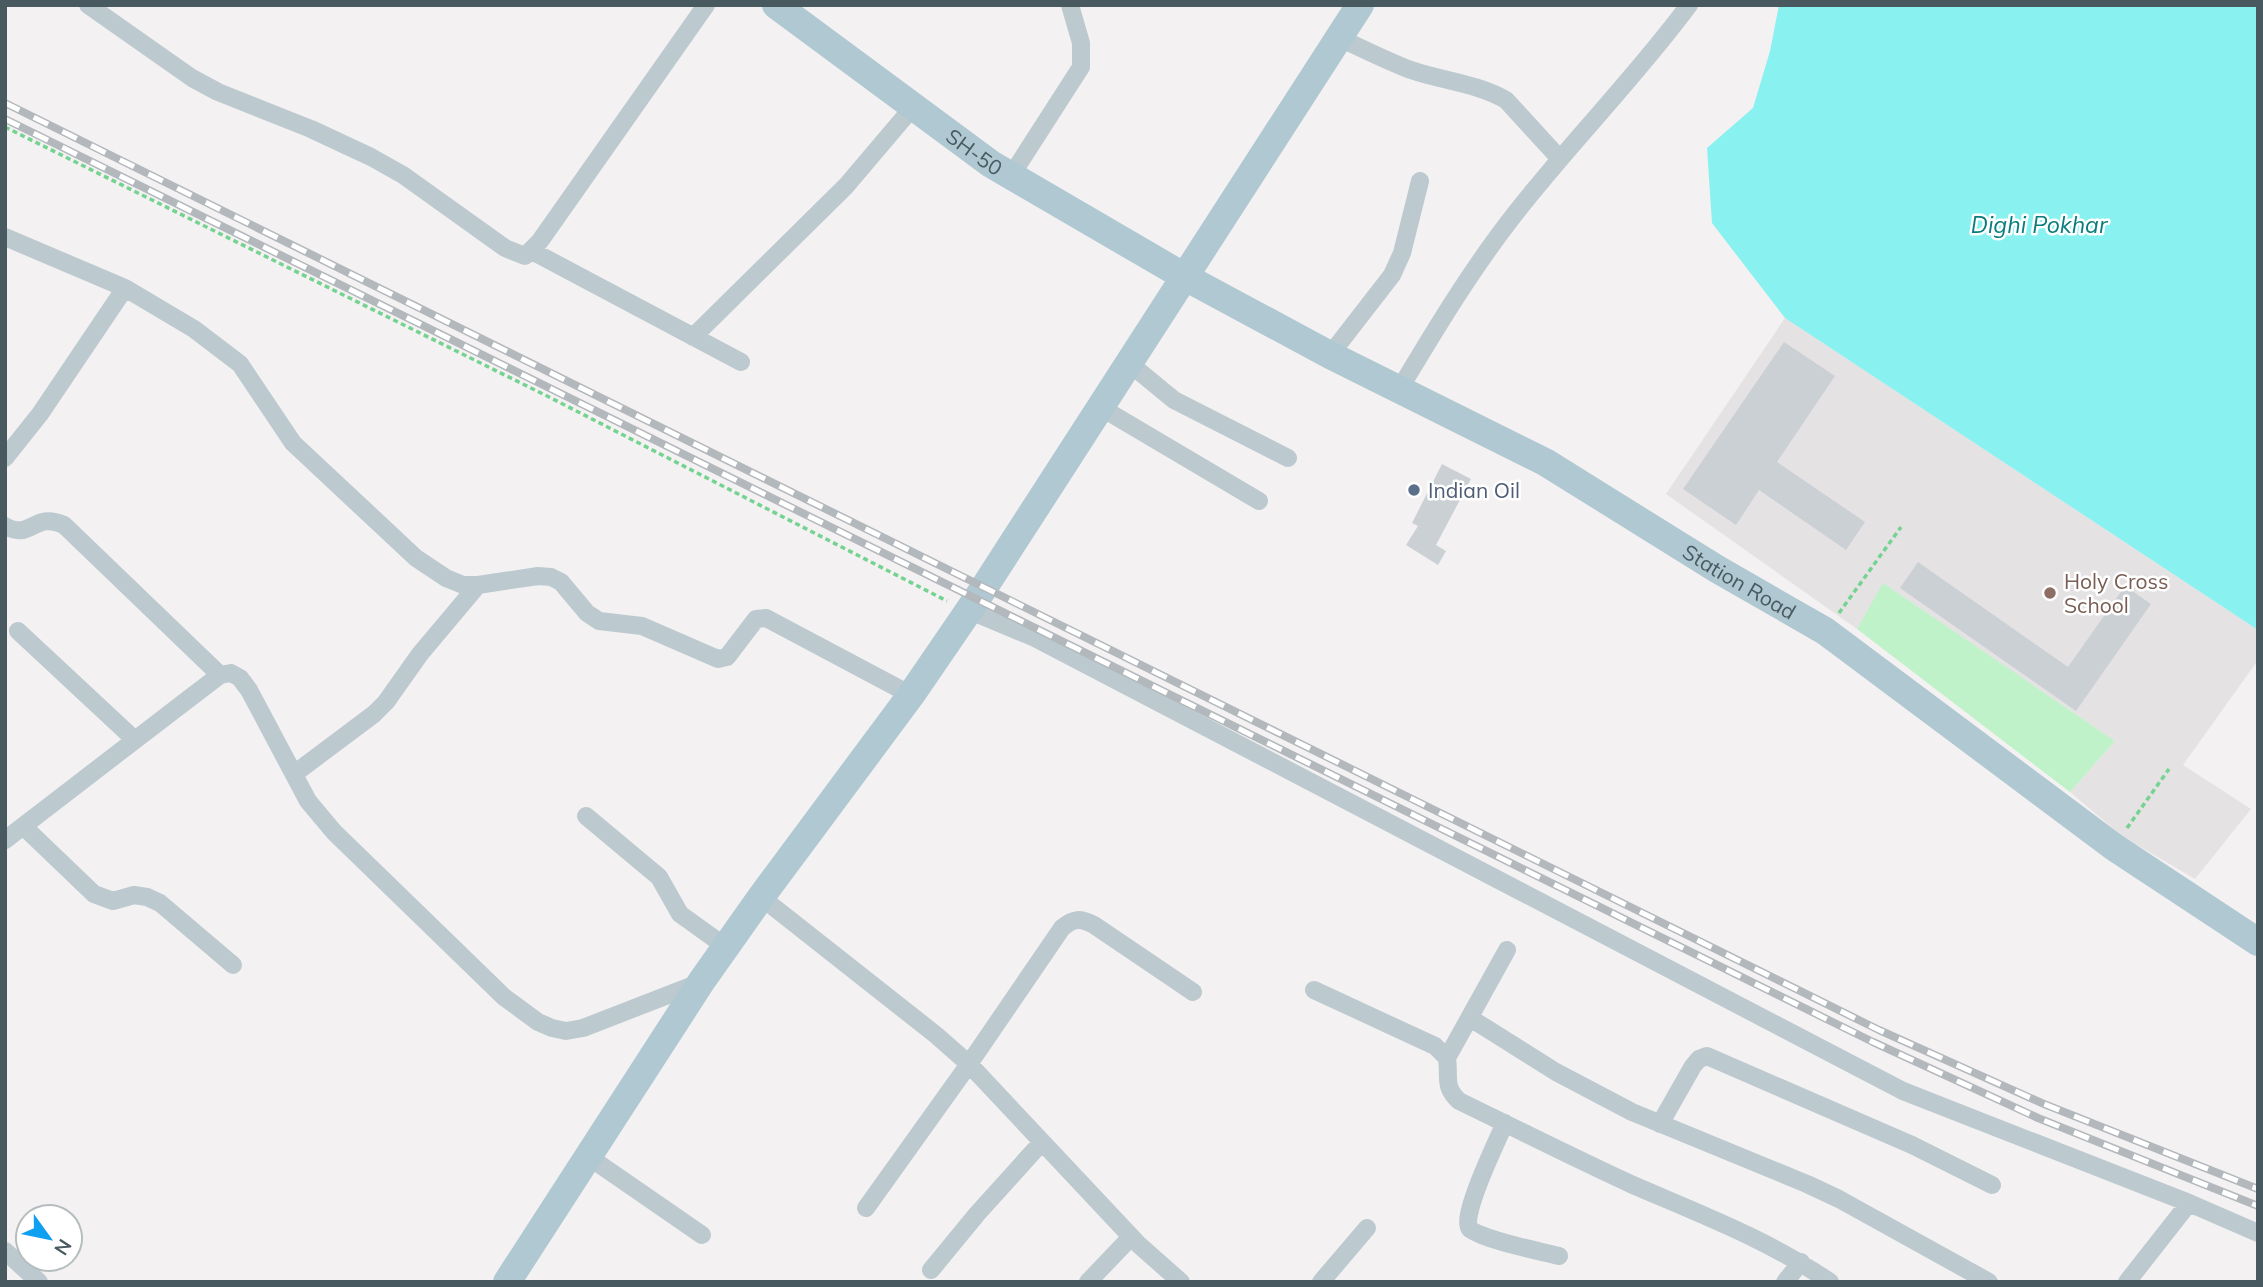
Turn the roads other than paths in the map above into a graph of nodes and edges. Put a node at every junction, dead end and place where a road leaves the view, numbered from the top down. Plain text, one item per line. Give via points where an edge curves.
1 (88, 5) edge
2 (706, 5) edge
3 (776, 5) edge
4 (1070, 5) edge
5 (1689, 5) edge
6 (1352, 8) edge
7 (808, 17) edge
8 (1340, 39) junction
9 (913, 107) junction
10 (1560, 159) junction
11 (1011, 176) junction
12 (1420, 181) dead end
13 (5, 237) edge
14 (532, 251) junction
15 (1185, 277) junction
16 (125, 288) junction
17 (693, 337) junction
18 (1330, 355) junction
19 (741, 362) dead end
20 (1129, 363) junction
21 (1399, 390) junction
22 (1100, 407) junction
23 (5, 457) edge
24 (1288, 458) dead end
25 (1259, 501) dead end
26 (5, 526) edge
27 (478, 585) junction
28 (968, 610) junction
29 (18, 631) dead end
30 (220, 675) junction
31 (911, 695) junction
32 (135, 740) junction
33 (294, 774) junction
34 (586, 816) dead end
35 (23, 826) junction
36 (6, 839) edge
37 (761, 897) junction
38 (2258, 942) edge
39 (726, 947) junction
40 (1507, 950) dead end
41 (233, 965) dead end
42 (701, 982) junction
43 (1314, 990) dead end
44 (1193, 992) dead end
45 (1470, 1018) junction
46 (1447, 1058) junction
47 (969, 1065) junction
48 (1505, 1123) junction
49 (1660, 1124) junction
50 (1042, 1142) junction
51 (589, 1157) junction
52 (1992, 1185) dead end
53 (2189, 1203) junction
54 (866, 1208) dead end
55 (1367, 1228) dead end
56 (2258, 1233) edge
57 (702, 1235) dead end
58 (1131, 1237) junction
59 (5, 1251) edge
60 (1559, 1256) dead end
61 (1801, 1262) junction
62 (931, 1270) dead end
63 (39, 1282) edge
64 (507, 1282) edge
65 (1088, 1282) edge
66 (1181, 1282) edge
67 (1321, 1282) edge
68 (1785, 1282) edge
69 (1830, 1282) edge
70 (1989, 1282) edge
71 (2127, 1282) edge

1 - 14 street via 192,78 371,157 505,248 525,256
2 - 14 street
3 - 7 main road, SH-50
4 - 11 street via 1082,43 1082,67
5 - 10 street
6 - 8 main road
7 - 9 main road, SH-50
8 - 10 street via 1412,70 1494,93 1506,100
8 - 15 main road
9 - 11 main road, SH-50
9 - 17 street via 846,186
10 - 21 street via 1462,285
11 - 15 main road, SH-50
12 - 18 street via 1392,275
13 - 16 street
14 - 17 street
15 - 18 main road, Station Road
15 - 20 main road
16 - 23 street via 40,414
16 - 27 street via 194,329 240,364 293,443 416,558 446,579 463,586
17 - 19 street
18 - 21 main road, Station Road
20 - 22 main road
20 - 24 street via 1174,400
21 - 38 main road, Station Road via 1545,462 1825,631 2114,847
22 - 25 street
22 - 28 main road
26 - 30 street via 18,533 44,520 64,525
27 - 31 street via 551,577 599,621 642,626 718,660 727,657 756,619 766,618
27 - 33 street via 386,702
28 - 31 main road
28 - 53 street via 1035,638 1903,1091
29 - 32 street
30 - 32 street
30 - 33 street via 231,673 249,690
31 - 37 main road
32 - 35 street
33 - 42 street via 308,801 334,832 495,989 538,1022 566,1031 583,1028
34 - 39 street via 659,877 680,914
35 - 36 street
35 - 41 street via 94,894 113,901 134,895 160,903
37 - 39 main road
37 - 47 street
39 - 42 main road
40 - 45 street
42 - 51 main road
43 - 46 street via 1435,1046
44 - 47 street via 1094,925 1071,920
45 - 46 street
45 - 49 street via 1556,1072
46 - 48 street via 1449,1092
47 - 50 street
47 - 54 street
48 - 60 street via 1467,1224 1487,1236
48 - 61 street
49 - 52 street via 1693,1066 1707,1056
49 - 70 street via 1818,1189
50 - 58 street
50 - 62 street
51 - 57 street
51 - 64 main road
53 - 56 street
53 - 71 street
55 - 67 street
58 - 65 street
58 - 66 street
59 - 63 street
61 - 68 street
61 - 69 street

